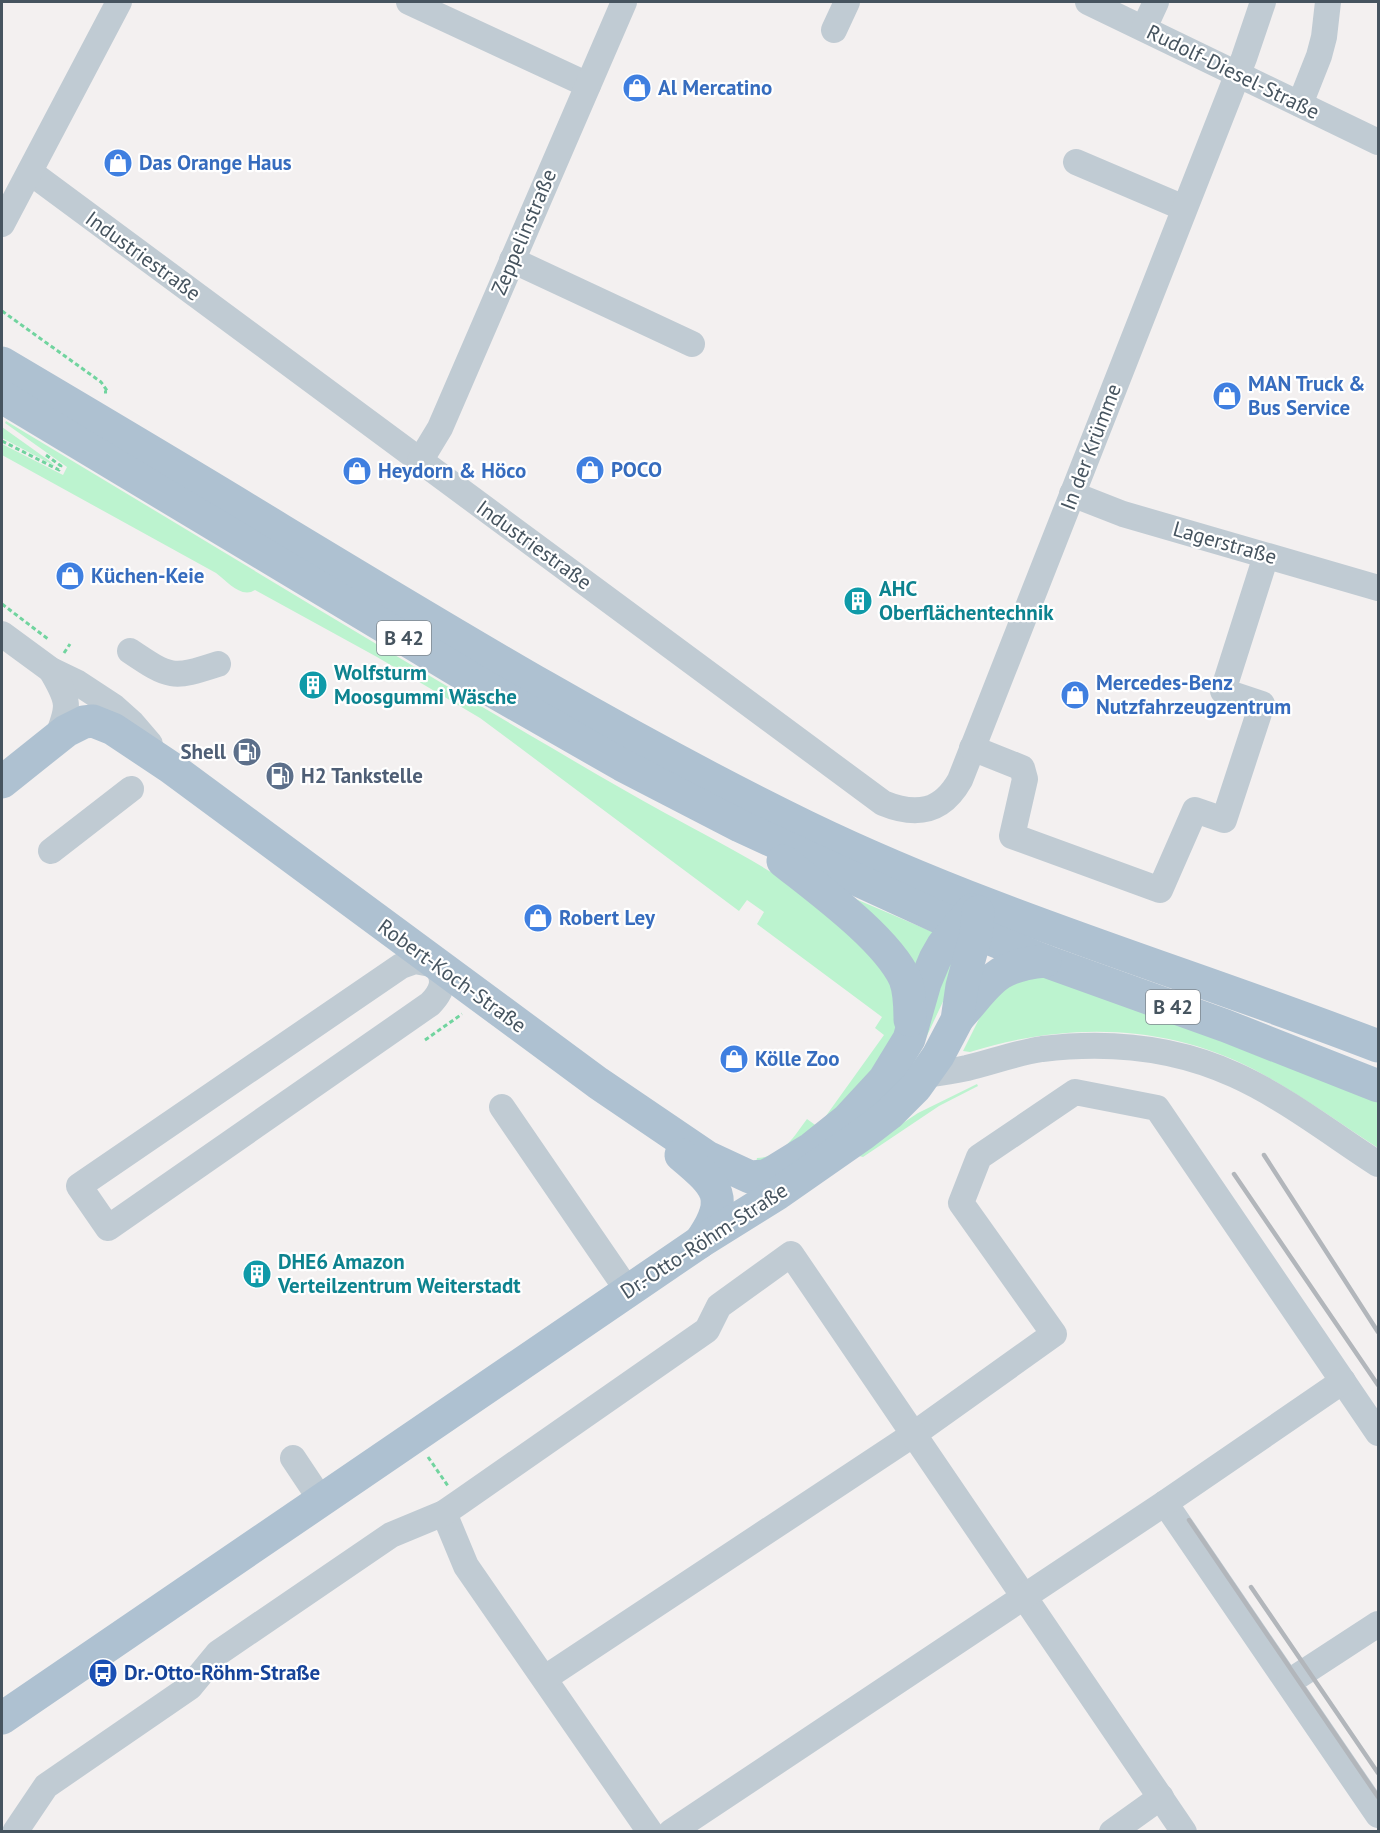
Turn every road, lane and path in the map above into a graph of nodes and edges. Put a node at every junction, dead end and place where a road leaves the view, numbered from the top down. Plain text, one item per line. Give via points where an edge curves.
1 (120, 2) edge
2 (410, 2) edge
3 (624, 2) edge
4 (847, 2) edge
5 (1088, 2) edge
6 (1156, 2) edge
7 (1263, 2) edge
8 (1328, 2) edge
9 (1122, 9) edge
10 (1144, 28) junction
11 (834, 30) dead end
12 (1237, 74) junction
13 (588, 85) junction
14 (1300, 104) junction
15 (1378, 142) edge
16 (1076, 162) dead end
17 (30, 172) junction
18 (1184, 208) junction
19 (2, 224) edge
20 (512, 260) junction
21 (2, 311) edge
22 (692, 344) dead end
23 (2, 363) edge
24 (95, 388) dead end
25 (2, 397) edge
26 (2, 441) edge
27 (44, 454) dead end
28 (420, 461) junction
29 (1072, 494) junction
30 (1266, 555) junction
31 (1378, 588) edge
32 (2, 604) edge
33 (2, 634) edge
34 (56, 645) dead end
35 (130, 651) dead end
36 (73, 657) dead end
37 (58, 661) junction
38 (218, 664) dead end
39 (56, 740) junction
40 (972, 748) junction
41 (170, 767) junction
42 (2, 782) edge
43 (130, 789) dead end
44 (929, 808) joint
45 (740, 826) junction
46 (51, 851) dead end
47 (980, 900) junction
48 (967, 930) junction
49 (1045, 961) junction
50 (436, 964) junction
51 (957, 1020) junction
52 (452, 1021) dead end
53 (909, 1039) junction
54 (425, 1040) dead end
55 (1378, 1046) edge
56 (926, 1075) junction
57 (598, 1083) junction
58 (1378, 1086) edge
59 (502, 1107) dead end
60 (1378, 1164) edge
61 (741, 1175) joint
62 (700, 1242) junction
63 (628, 1291) junction
64 (1343, 1381) junction
65 (1378, 1433) edge
66 (914, 1434) junction
67 (414, 1437) junction
68 (293, 1458) dead end
69 (321, 1500) junction
70 (1165, 1503) junction
71 (452, 1508) junction
72 (1024, 1597) junction
73 (1378, 1624) edge
74 (544, 1678) junction
75 (1289, 1682) junction
76 (2, 1718) edge
77 (1161, 1797) junction
78 (1378, 1815) edge
79 (15, 1832) edge
80 (650, 1832) edge
81 (671, 1832) edge
82 (1112, 1832) edge
83 (1184, 1832) edge

1 - 17 street
2 - 13 street
3 - 13 street, Zeppelinstraße
4 - 11 street
5 - 9 street, Rudolf-Diesel-Straße
6 - 10 street
7 - 12 street, In der Krümme
8 - 14 street via 1319,56
9 - 10 street, Rudolf-Diesel-Straße
10 - 12 street, Rudolf-Diesel-Straße
12 - 14 street, Rudolf-Diesel-Straße
12 - 18 street, In der Krümme
13 - 20 street, Zeppelinstraße
14 - 15 street, Rudolf-Diesel-Straße
16 - 18 street
17 - 19 street
17 - 28 street, Industriestraße
18 - 29 street, In der Krümme
20 - 22 street
20 - 28 street, Zeppelinstraße via 440,428
21 - 24 path via 101,382 108,392
23 - 47 main road, B 42 via 617,728 808,827
25 - 45 main road, B 42 via 480,684 622,765
26 - 27 path via 59,470 61,466
28 - 44 street, Industriestraße via 883,803 904,810
29 - 30 street, Lagerstraße via 1124,514
29 - 40 street, In der Krümme
30 - 31 street, Lagerstraße
30 - 40 street via 1222,691 1262,704 1224,819 1195,810 1160,890 1012,836 1025,779 1022,768
32 - 34 path
33 - 37 street, Robert-Koch-Straße
35 - 38 street via 168,674 187,674
36 - 37 path
37 - 39 street, Robert-Koch-Straße via 67,706
37 - 41 street, Robert-Koch-Straße via 78,683 118,710
39 - 41 main road, Robert-Koch-Straße via 84,722 103,723
39 - 42 main road
40 - 44 street, In der Krümme via 948,799
41 - 50 main road, Robert-Koch-Straße
43 - 46 street
45 - 48 main road, B 42
45 - 53 main road via 838,905 893,961 905,980 909,996
47 - 48 main road, Dr.-Otto-Röhm-Straße
47 - 55 main road, B 42
48 - 49 main road, B 42
48 - 51 main road, Dr.-Otto-Röhm-Straße
48 - 53 main road, Dr.-Otto-Röhm-Straße via 943,945 934,960
49 - 51 main road via 1003,970
49 - 58 main road, B 42
50 - 50 street via 415,961 401,966 79,1186 108,1228 430,1004 443,985
50 - 57 main road, Robert-Koch-Straße
51 - 56 main road, Dr.-Otto-Röhm-Straße
52 - 54 path
53 - 61 main road, Dr.-Otto-Röhm-Straße via 884,1080 835,1130 773,1172 757,1178
56 - 60 street via 1023,1052 1064,1047 1114,1046 1166,1052 1249,1082
56 - 62 main road, Dr.-Otto-Röhm-Straße via 906,1098 863,1134
57 - 61 main road, Robert-Koch-Straße via 706,1157
57 - 62 main road via 712,1184 717,1208 712,1225
59 - 63 street
62 - 63 main road, Dr.-Otto-Röhm-Straße
63 - 67 main road, Dr.-Otto-Röhm-Straße
64 - 65 street
64 - 66 street via 1157,1107 1076,1092 979,1157 962,1203 1054,1335
64 - 70 street
66 - 71 street via 791,1254 719,1306 707,1330
66 - 72 street
66 - 74 street
67 - 69 main road, Dr.-Otto-Röhm-Straße
67 - 71 path
68 - 69 street
69 - 76 main road, Dr.-Otto-Röhm-Straße
70 - 72 street
70 - 75 street
71 - 74 street via 466,1566
71 - 79 street via 391,1535 218,1653 190,1687 46,1786
72 - 77 street
72 - 81 street
73 - 75 street
74 - 80 street
75 - 78 street
77 - 82 street
77 - 83 street

